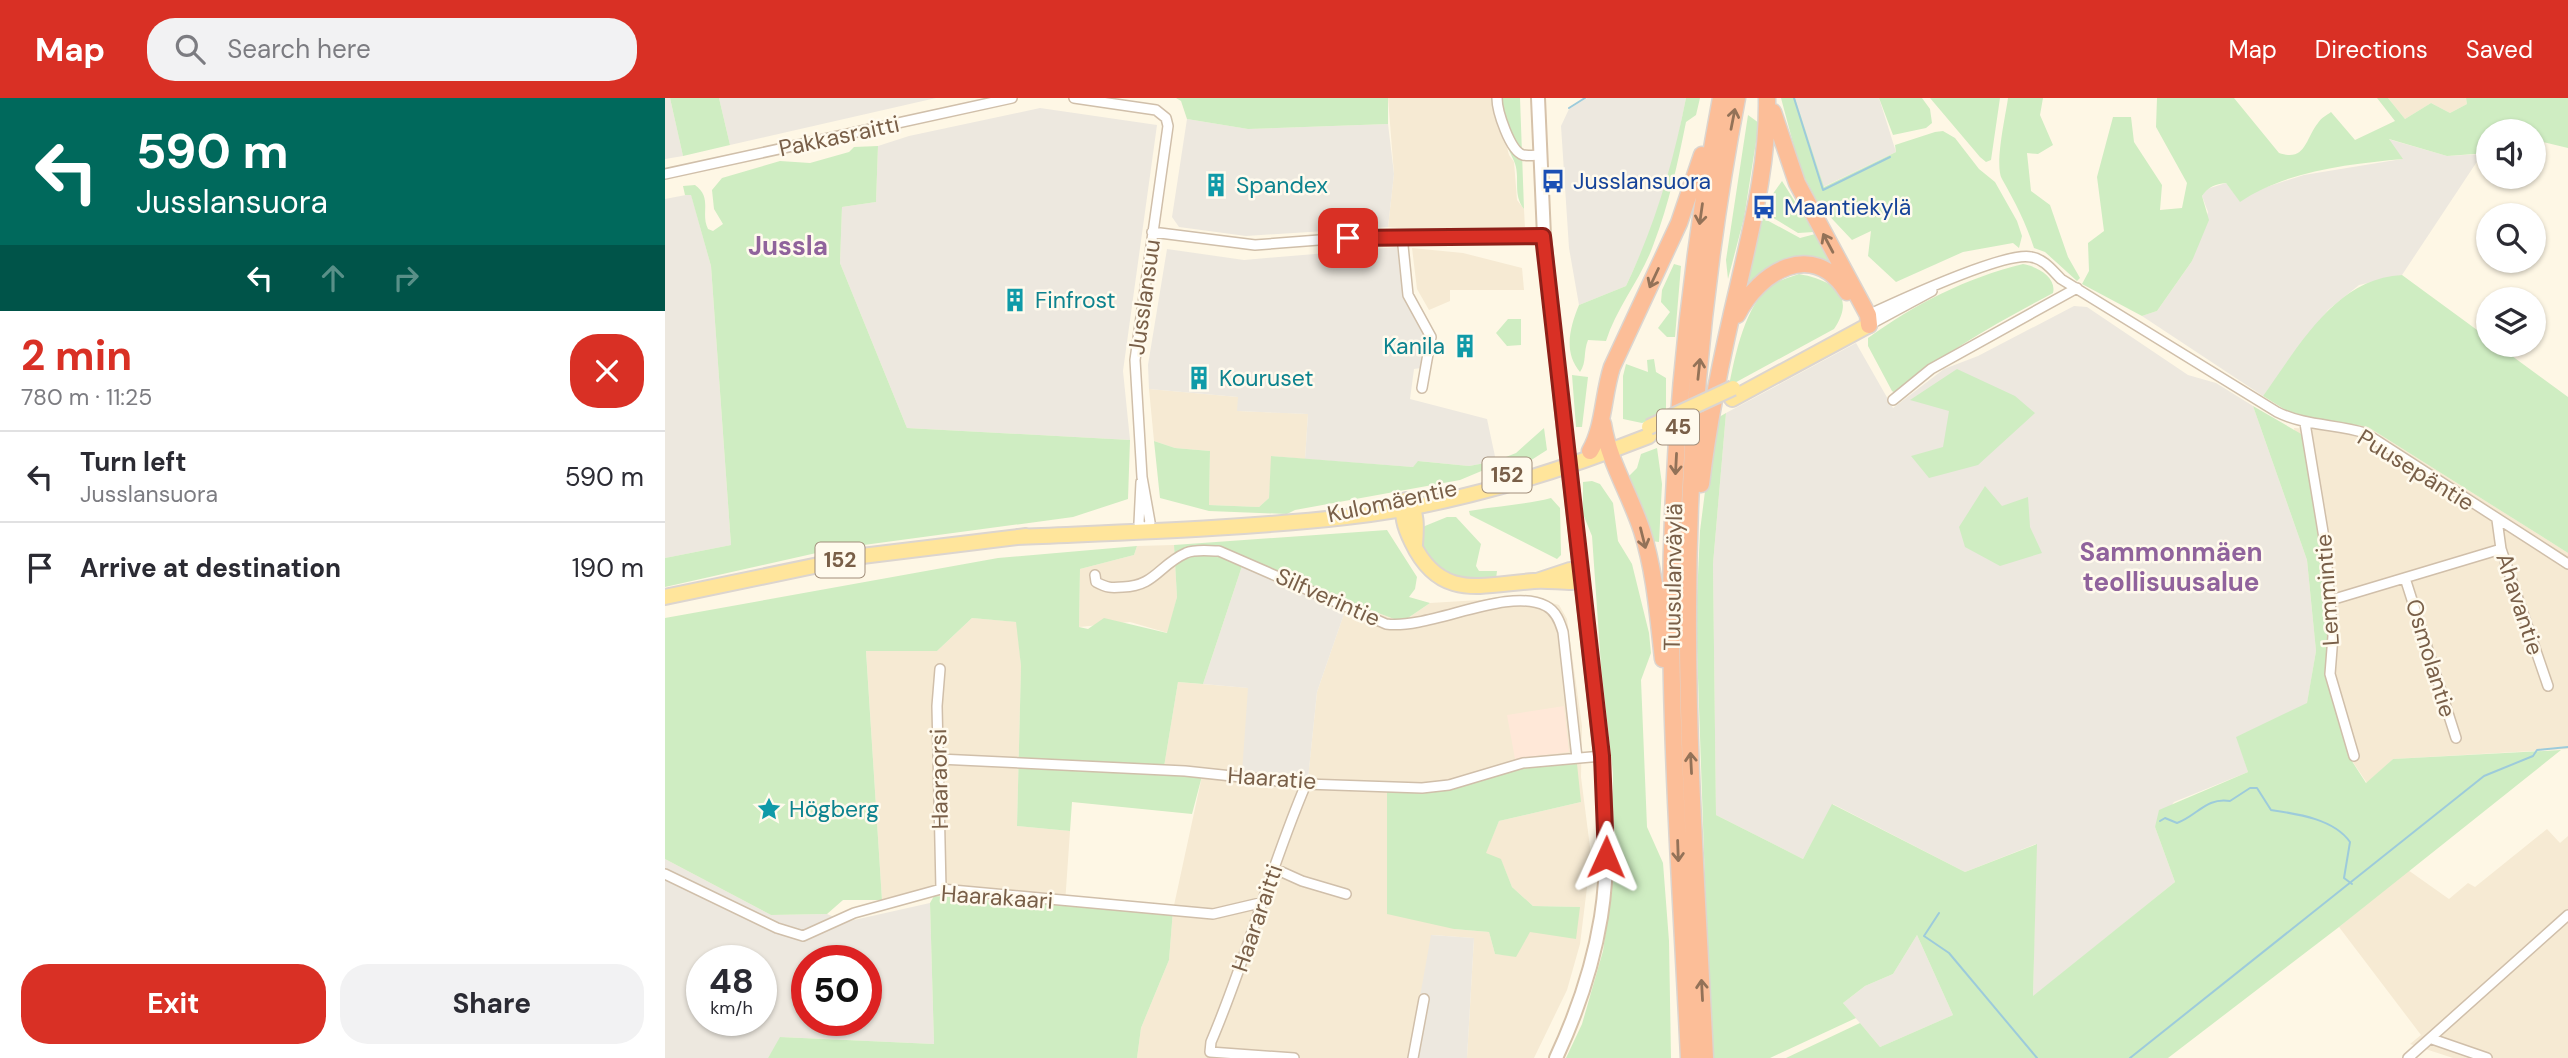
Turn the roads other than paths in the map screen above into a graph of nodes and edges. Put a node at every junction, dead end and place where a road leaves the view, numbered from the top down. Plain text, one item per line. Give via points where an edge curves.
1 (1013, 98) edge
2 (1073, 98) edge
3 (1497, 98) edge
4 (1538, 98) edge
5 (1719, 98) edge
6 (1737, 98) edge
7 (1769, 98) edge
8 (1541, 155) junction
9 (665, 174) edge
10 (1152, 232) junction
11 (1402, 236) junction
12 (1543, 236) junction
13 (2077, 288) junction
14 (1866, 320) junction
15 (1724, 350) junction
16 (1422, 388) dead end
17 (1893, 400) dead end
18 (1601, 415) junction
19 (2305, 423) junction
20 (1607, 449) junction
21 (1590, 451) junction
22 (1407, 505) junction
23 (2497, 520) junction
24 (1145, 525) junction
25 (2501, 549) junction
26 (2568, 564) edge
27 (1095, 575) dead end
28 (1580, 575) junction
29 (2406, 578) junction
30 (665, 597) edge
31 (2331, 600) junction
32 (1688, 608) junction
33 (940, 669) dead end
34 (2548, 686) dead end
35 (2456, 738) dead end
36 (1602, 756) junction
37 (2354, 756) dead end
38 (1577, 758) junction
39 (1675, 758) junction
40 (939, 759) junction
41 (1306, 784) junction
42 (1273, 868) junction
43 (665, 874) edge
44 (941, 889) junction
45 (1346, 894) dead end
46 (1264, 902) junction
47 (2568, 915) edge
48 (1424, 999) dead end
49 (2432, 1039) junction
50 (1294, 1058) edge
51 (1413, 1058) edge
52 (1556, 1058) edge
53 (1689, 1058) edge
54 (1705, 1058) edge
55 (2408, 1058) edge
56 (2487, 1058) edge

1 - 9 street, Pakkasraitti
2 - 10 street, Jusslansuu via 1147,108 1165,118 1168,132
3 - 8 street via 1514,149 1523,155
4 - 8 main road
5 -> 18 highway via 1690,193 1612,367
5 -> 39 highway, Tuusulanväylä / 45 via 1681,387 1671,601
32 -> 6 highway, Tuusulanväylä / 45 via 1697,387 1719,202
14 -> 7 highway via 1797,183
7 - 15 highway via 1761,190
8 - 12 main road
10 - 11 street via 1255,244
10 - 24 street, Jusslansuu via 1135,360
11 - 12 street
11 - 16 street via 1408,295 1431,337
12 - 28 main road, bridge
13 - 14 street, Puusepäntie via 2045,263 2025,256 1939,286
13 - 17 street via 1931,369
13 - 19 street, Puusepäntie via 2277,412
14 - 15 highway via 1837,280 1811,266 1791,265 1774,271 1753,288
14 - 20 main road, Kulomäentie / 152, bridge via 1733,394
15 - 32 highway via 1707,432
18 - 20 highway
18 - 21 highway
19 - 23 street, Puusepäntie via 2365,433
19 - 31 street, Lemmintie
20 - 21 main road, Kulomäentie / 152
20 - 22 main road, Kulomäentie / 152 via 1493,489
20 -> 39 highway via 1633,503 1651,571
21 - 22 main road, Kulomäentie / 152
22 - 24 main road, Kulomäentie / 152 via 1300,521
22 - 28 main road via 1408,534 1415,550 1435,574 1458,586 1537,581 1570,570
23 - 25 street, Ahavantie
23 - 26 street, Puusepäntie
24 - 30 main road, Kulomäentie / 152 via 862,556
25 - 29 street
25 - 34 street, Ahavantie
27 - 38 street, Silfverintie via 1096,582 1107,589 1135,587 1183,554 1219,551 1386,624 1415,625 1449,613 1509,603 1534,601 1549,606 1563,632
28 - 36 main road
29 - 31 street
29 - 35 street, Osmolantie
31 - 37 street, Lemmintie via 2330,674
54 -> 32 highway, Tuusulanväylä / 45
33 - 40 street, Haaraorsi
36 - 38 street, Haaratie
36 - 52 main road via 1607,833 1601,915 1579,1002
38 - 41 street, Haaratie via 1523,764 1432,788
39 -> 53 highway, Tuusulanväylä / 45
40 - 41 street, Haaratie via 1185,771
40 - 44 street, Haaraorsi
41 - 42 street, Haararaitti
42 - 45 street
42 - 46 street, Haararaitti
43 - 44 street, Haarakaari via 803,936 854,913
44 - 46 street, Haarakaari via 1213,914
46 - 50 street, Haararaitti via 1210,1052
47 - 49 street
48 - 51 street
49 - 55 street
49 - 56 street

